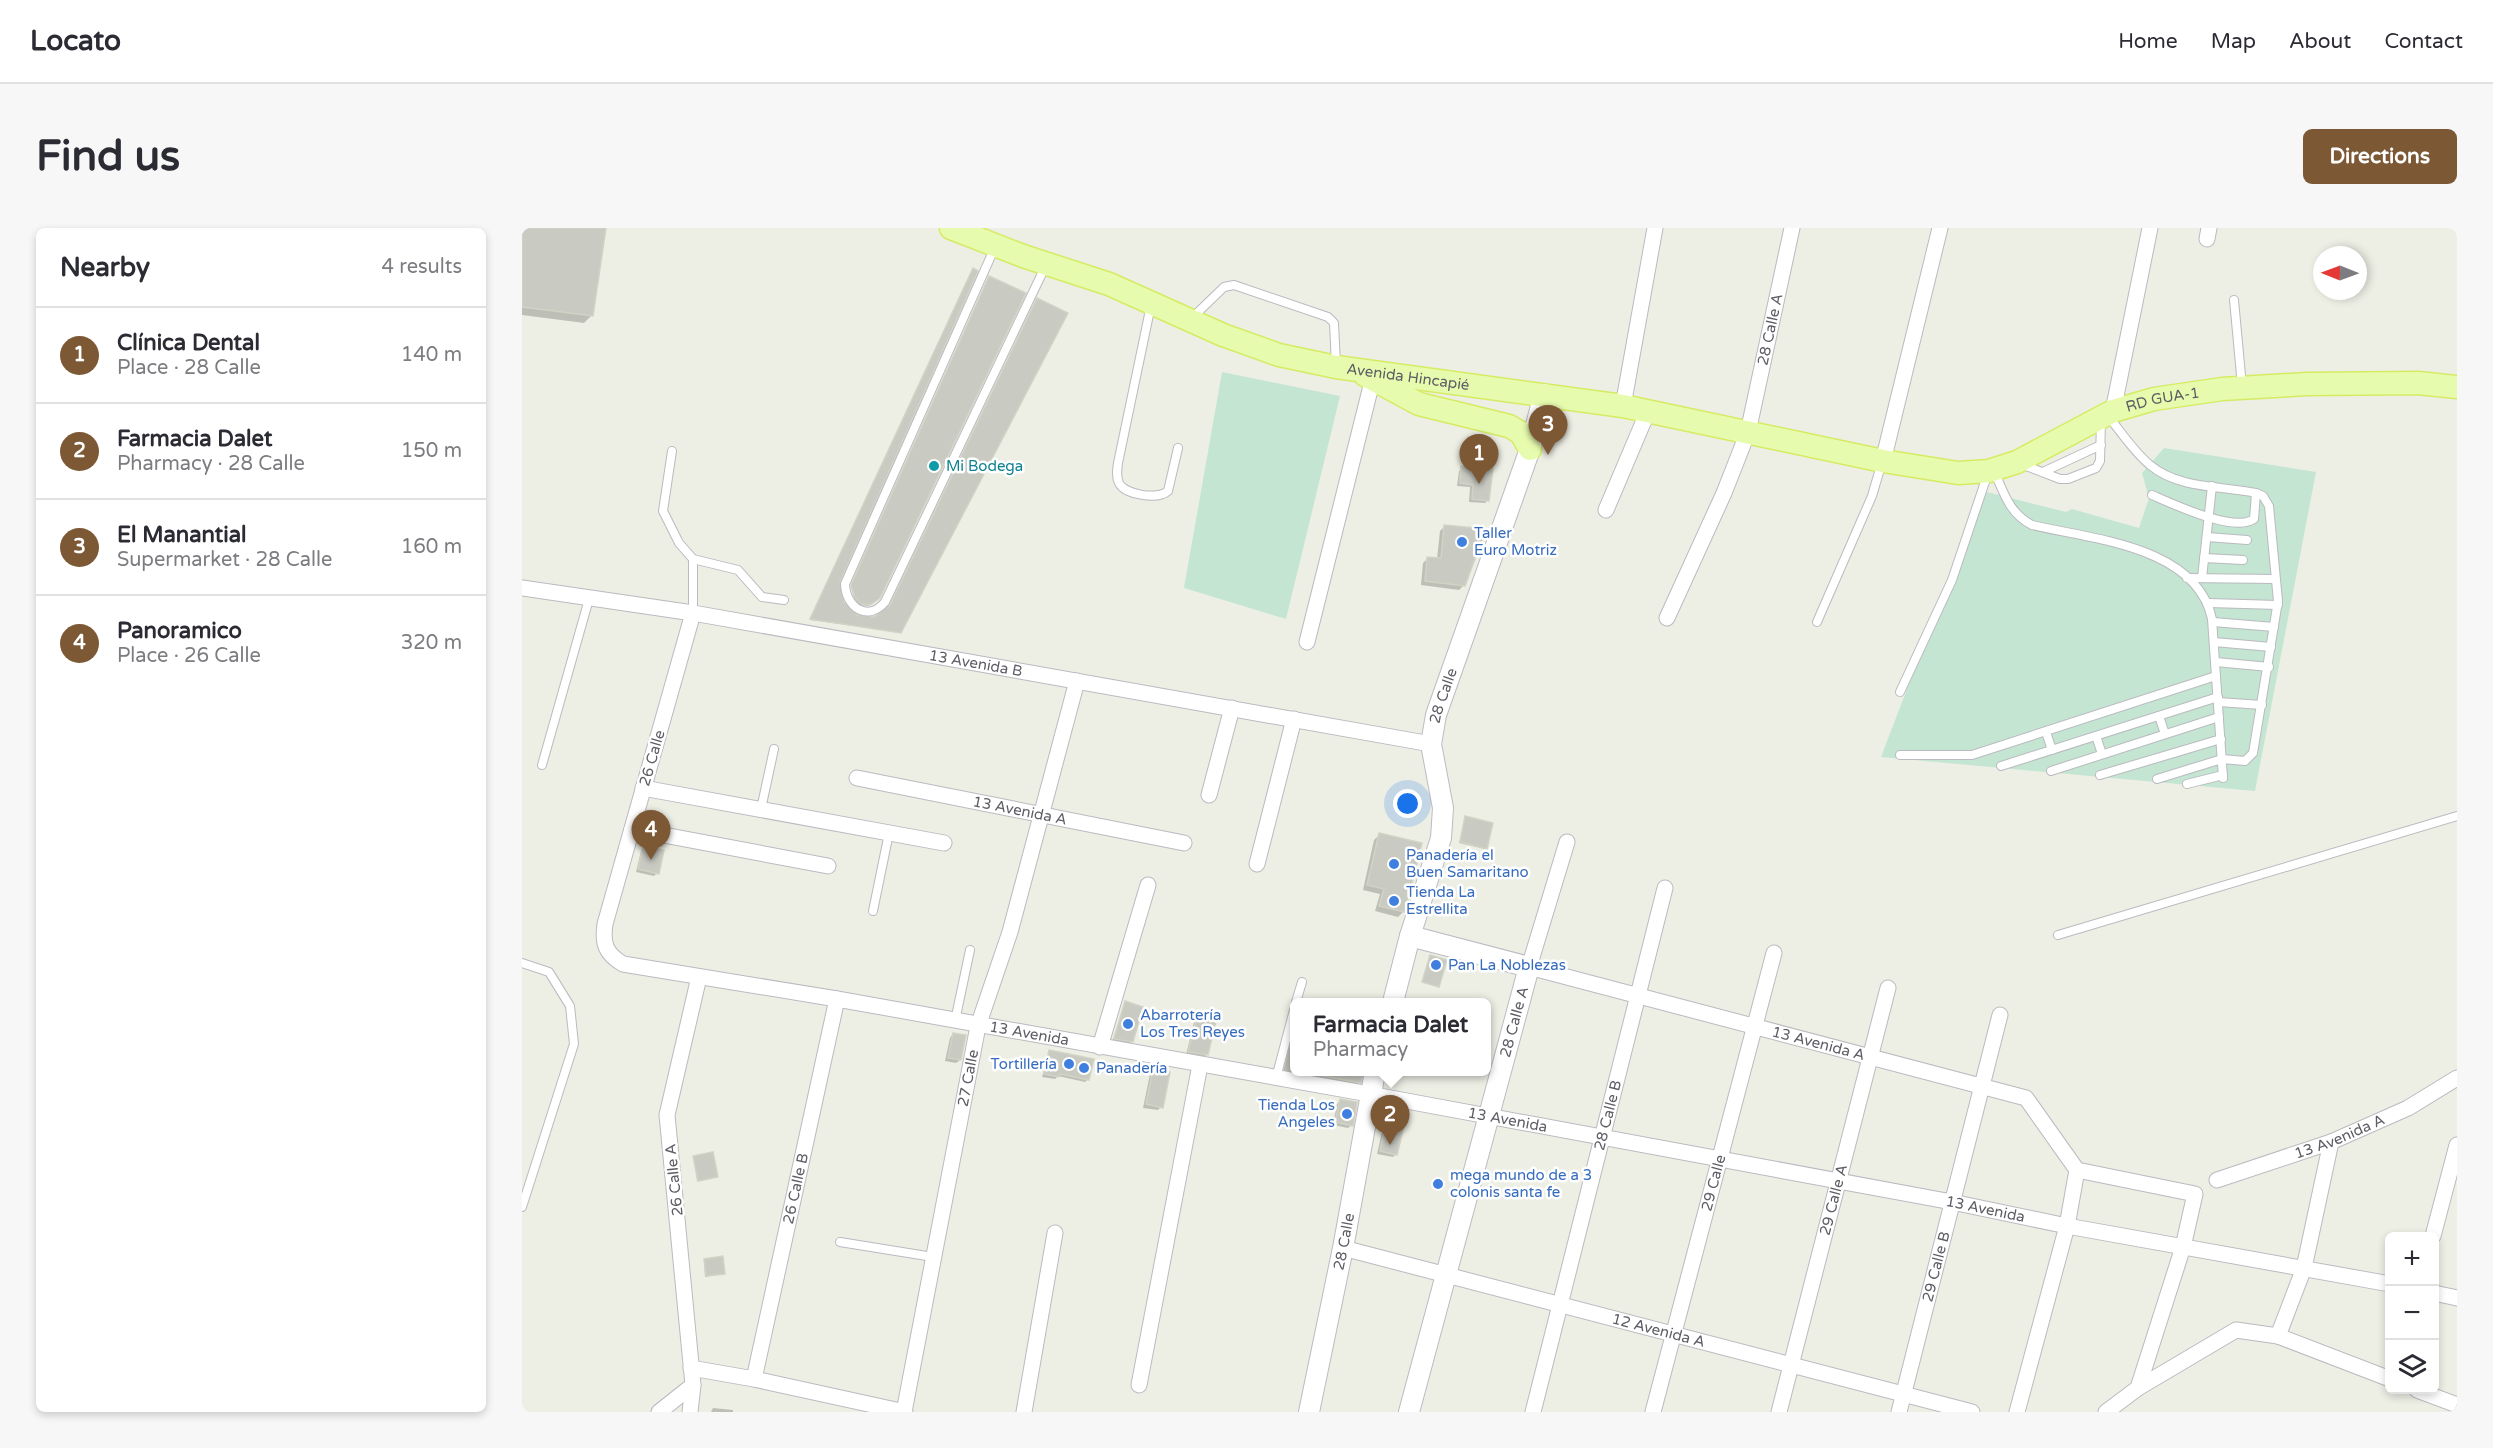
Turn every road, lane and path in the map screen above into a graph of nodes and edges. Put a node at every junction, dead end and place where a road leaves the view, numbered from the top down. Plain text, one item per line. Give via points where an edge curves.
1 (951, 228) edge
2 (1655, 228) edge
3 (1792, 228) edge
4 (1940, 228) edge
5 (2150, 228) edge
6 (996, 246) junction
7 (1047, 264) junction
8 (2234, 300) dead end
9 (1152, 303) junction
10 (1190, 320) junction
11 (1339, 367) junction
12 (1373, 378) junction
13 (2457, 387) edge
14 (2242, 388) junction
15 (1544, 394) junction
16 (1623, 406) junction
17 (1648, 411) junction
18 (2107, 415) junction
19 (1748, 432) junction
20 (2101, 445) junction
21 (1178, 448) dead end
22 (1530, 449) junction
23 (672, 451) dead end
24 (1883, 461) junction
25 (2017, 462) junction
26 (1991, 470) junction
27 (2043, 472) junction
28 (2212, 486) junction
29 (2256, 493) junction
30 (2152, 495) dead end
31 (1606, 510) dead end
32 (2209, 519) junction
33 (2207, 537) junction
34 (2247, 540) dead end
35 (2204, 558) junction
36 (693, 559) junction
37 (2243, 560) dead end
38 (2187, 578) junction
39 (2202, 578) junction
40 (2276, 579) junction
41 (522, 588) edge
42 (589, 599) junction
43 (784, 600) dead end
44 (2209, 603) junction
45 (2278, 605) junction
46 (693, 613) junction
47 (1667, 618) dead end
48 (1817, 622) dead end
49 (2213, 622) junction
50 (2274, 627) junction
51 (1307, 642) dead end
52 (2214, 642) junction
53 (2271, 647) junction
54 (2216, 662) junction
55 (2268, 667) junction
56 (2216, 676) junction
57 (1077, 681) junction
58 (1900, 692) dead end
59 (2218, 700) junction
60 (2262, 705) junction
61 (1232, 708) junction
62 (2159, 716) junction
63 (2219, 717) junction
64 (1294, 719) junction
65 (2046, 732) junction
66 (2165, 734) junction
67 (2096, 736) junction
68 (2221, 739) junction
69 (1431, 744) junction
70 (774, 750) dead end
71 (2052, 750) junction
72 (2102, 754) junction
73 (1900, 756) dead end
74 (2222, 759) junction
75 (542, 765) dead end
76 (2001, 766) dead end
77 (2199, 766) junction
78 (2051, 771) dead end
79 (2100, 775) dead end
80 (856, 778) dead end
81 (2157, 779) dead end
82 (2202, 780) junction
83 (2187, 783) dead end
84 (643, 788) junction
85 (1209, 795) dead end
86 (761, 809) junction
87 (1041, 816) junction
88 (2457, 816) edge
89 (632, 829) junction
90 (889, 833) junction
91 (1566, 842) dead end
92 (944, 843) dead end
93 (1184, 843) dead end
94 (1257, 864) dead end
95 (828, 866) dead end
96 (1148, 885) dead end
97 (1665, 888) dead end
98 (873, 911) dead end
99 (2058, 935) dead end
100 (1410, 936) junction
101 (970, 950) dead end
102 (1774, 953) dead end
103 (522, 963) edge
104 (623, 964) joint
105 (1529, 967) junction
106 (699, 977) junction
107 (1302, 982) dead end
108 (1888, 988) dead end
109 (1638, 996) junction
110 (1297, 998) edge
111 (1394, 998) edge
112 (837, 999) junction
113 (2000, 1016) dead end
114 (955, 1022) junction
115 (1290, 1024) edge
116 (978, 1026) junction
117 (1755, 1026) junction
118 (1100, 1047) junction
119 (1871, 1056) junction
120 (1200, 1065) junction
121 (1374, 1076) edge
122 (1275, 1078) junction
123 (2457, 1078) edge
124 (1981, 1085) junction
125 (1370, 1094) junction
126 (1487, 1118) junction
127 (1603, 1138) junction
128 (2331, 1142) junction
129 (2457, 1145) edge
130 (1719, 1160) junction
131 (2077, 1170) junction
132 (2217, 1180) dead end
133 (1838, 1182) junction
134 (1952, 1202) junction
135 (522, 1207) edge
136 (2067, 1227) junction
137 (2434, 1232) edge
138 (1055, 1233) dead end
139 (840, 1242) dead end
140 (2183, 1247) junction
141 (1343, 1248) junction
142 (933, 1257) junction
143 (2304, 1268) junction
144 (1446, 1275) junction
145 (2385, 1283) edge
146 (2439, 1294) edge
147 (2457, 1298) edge
148 (1561, 1305) junction
149 (1673, 1334) junction
150 (2278, 1336) junction
151 (1792, 1365) junction
152 (691, 1368) junction
153 (2385, 1377) edge
154 (754, 1378) junction
155 (693, 1385) junction
156 (1139, 1385) dead end
157 (2138, 1388) junction
158 (2430, 1394) edge
159 (1903, 1395) junction
160 (2457, 1405) edge
161 (659, 1412) edge
162 (690, 1412) edge
163 (904, 1412) edge
164 (1024, 1412) edge
165 (1308, 1412) edge
166 (1409, 1412) edge
167 (1533, 1412) edge
168 (1653, 1412) edge
169 (1779, 1412) edge
170 (1899, 1412) edge
171 (1972, 1412) edge
172 (2017, 1412) edge
173 (2106, 1412) edge

1 - 6 main road, Avenida Hincapié
2 - 16 street
3 - 19 street, 28 Calle A
4 - 24 street
5 - 18 street
6 - 7 main road, Avenida Hincapié
6 - 7 lane via 844,584 851,605 869,612 878,610 885,602
7 - 9 main road, Avenida Hincapié
8 - 14 lane
9 - 10 main road, Avenida Hincapié
9 - 21 lane via 1118,463 1119,483 1124,489 1163,496 1168,491
10 - 11 main road, Avenida Hincapié via 1279,355
10 - 11 lane via 1224,287 1234,285 1332,319
11 - 12 main road
11 - 15 main road, Avenida Hincapié
12 - 22 main road via 1419,404 1509,426 1521,433
12 - 51 street
13 - 14 main road, RD GUA-1 via 2418,383
14 - 18 main road, RD GUA-1 via 2154,399
15 - 16 main road, Avenida Hincapié
15 - 22 main road, 28 Calle
16 - 17 main road, Avenida Hincapié
17 - 19 main road, Avenida Hincapié
17 - 31 street
18 - 20 lane
18 - 25 main road, RD GUA-1
18 - 28 lane via 2151,466 2186,482
19 - 24 main road, Avenida Hincapié
19 - 47 street, 28 Calle A
20 - 27 lane
20 - 27 lane via 2096,468 2068,479
22 - 69 main road, 28 Calle via 1436,715
23 - 36 lane via 663,511 679,543
24 - 26 main road, RD GUA-1 via 1958,473
24 - 48 lane via 1872,496
25 - 26 main road, RD GUA-1
25 - 27 lane
26 - 38 lane via 2008,504 2032,525 2146,550
26 - 58 lane via 1952,580
28 - 29 lane
28 - 32 lane
29 - 32 lane via 2251,522
29 - 40 lane via 2269,506
30 - 32 lane
32 - 33 lane
33 - 34 lane
33 - 35 lane
35 - 37 lane
35 - 39 lane
36 - 43 lane via 738,570 762,597
36 - 46 lane
38 - 39 lane
38 - 44 lane
39 - 40 lane
40 - 45 lane
41 - 42 street, 13 Avenida B
42 - 46 street, 13 Avenida B
42 - 75 lane
44 - 45 lane
44 - 49 lane
45 - 50 lane
46 - 57 street, 13 Avenida B
46 - 84 street, 26 Calle
49 - 50 lane
49 - 52 lane
50 - 53 lane
52 - 53 lane
52 - 54 lane
53 - 55 lane
54 - 55 lane
54 - 56 lane
55 - 60 lane
56 - 59 lane
56 - 65 lane
57 - 61 street, 13 Avenida B
57 - 87 street, 27 Calle
59 - 60 lane
59 - 62 lane
59 - 63 lane
60 - 74 lane via 2250,759
61 - 64 street, 13 Avenida B
61 - 85 street
62 - 66 lane
62 - 67 lane
63 - 66 lane
63 - 68 lane
64 - 69 street, 13 Avenida B
64 - 94 street
65 - 71 lane
65 - 73 lane via 1972,755
66 - 72 lane
67 - 71 lane
67 - 72 lane
68 - 74 lane
68 - 79 lane
69 - 100 main road, 28 Calle via 1443,820 1441,838
70 - 86 lane
71 - 76 lane
72 - 78 lane
74 - 77 lane
74 - 82 lane via 2223,776
77 - 81 lane
77 - 82 lane
80 - 87 street, 13 Avenida A
82 - 83 lane
84 - 86 street
84 - 89 street, 26 Calle
86 - 90 street
87 - 93 street, 13 Avenida A
87 - 116 street, 27 Calle via 1010,932
88 - 99 lane
89 - 95 street
89 - 104 street, 26 Calle via 603,934 608,952
90 - 92 street
90 - 98 lane
91 - 105 street, 28 Calle A
96 - 118 street
97 - 109 street, 28 Calle B
100 - 105 main road, 13 Avenida A
100 - 111 main road, 28 Calle
101 - 114 lane
102 - 117 street, 29 Calle
103 - 135 lane via 549,972 570,1006 574,1044
104 - 106 street, 13 Avenida
105 - 109 street, 13 Avenida A
105 - 126 main road, 28 Calle A
106 - 112 street, 13 Avenida
106 - 152 street, 26 Calle A via 667,1115
107 - 110 lane
108 - 119 street, 29 Calle A
109 - 117 street, 13 Avenida A
109 - 127 street, 28 Calle B
112 - 114 street, 13 Avenida
112 - 154 street, 26 Calle B
113 - 124 street, 29 Calle B
114 - 116 street, 13 Avenida
115 - 122 lane
116 - 118 street, 13 Avenida
116 - 142 street, 27 Calle
117 - 119 street, 13 Avenida A
117 - 130 street, 29 Calle
118 - 120 street, 13 Avenida
119 - 124 street, 13 Avenida A
119 - 133 street, 29 Calle A
120 - 122 street, 13 Avenida
120 - 156 street
121 - 125 main road, 28 Calle
122 - 125 street, 13 Avenida
123 - 128 street, 13 Avenida A via 2408,1108
124 - 131 street, 13 Avenida A via 2026,1098
124 - 134 street, 29 Calle B
125 - 126 street, 13 Avenida
125 - 141 main road, 28 Calle
126 - 127 street, 13 Avenida
126 - 144 main road, 28 Calle A
127 - 130 street, 13 Avenida
127 - 148 street, 28 Calle B
128 - 132 street, 13 Avenida A
128 - 143 street
129 - 137 street
130 - 133 street, 13 Avenida
130 - 149 street, 29 Calle
131 - 136 street
131 - 140 street via 2195,1194
133 - 134 street, 13 Avenida
133 - 151 street, 29 Calle A
134 - 136 street, 13 Avenida
134 - 159 street, 29 Calle B
136 - 140 street, 13 Avenida
136 - 172 street
138 - 164 street
139 - 142 lane
140 - 143 street, 13 Avenida
140 - 157 street
141 - 144 street, 12 Avenida A
141 - 165 main road, 28 Calle
142 - 163 street, 27 Calle
143 - 145 street, 13 Avenida
143 - 150 street
144 - 148 street, 12 Avenida A
144 - 166 main road, 28 Calle A
146 - 147 street
148 - 149 street, 12 Avenida A
148 - 167 street, 28 Calle B
149 - 151 street, 12 Avenida A
149 - 168 street, 29 Calle
150 - 153 street
150 - 157 street via 2236,1330
151 - 159 street, 12 Avenida A
151 - 169 street, 29 Calle A
152 - 154 street
152 - 155 street, 26 Calle A
154 - 163 street
155 - 161 street
155 - 162 street, 26 Calle A
157 - 173 street
158 - 160 street
159 - 170 street, 29 Calle B
159 - 171 street, 12 Avenida A

